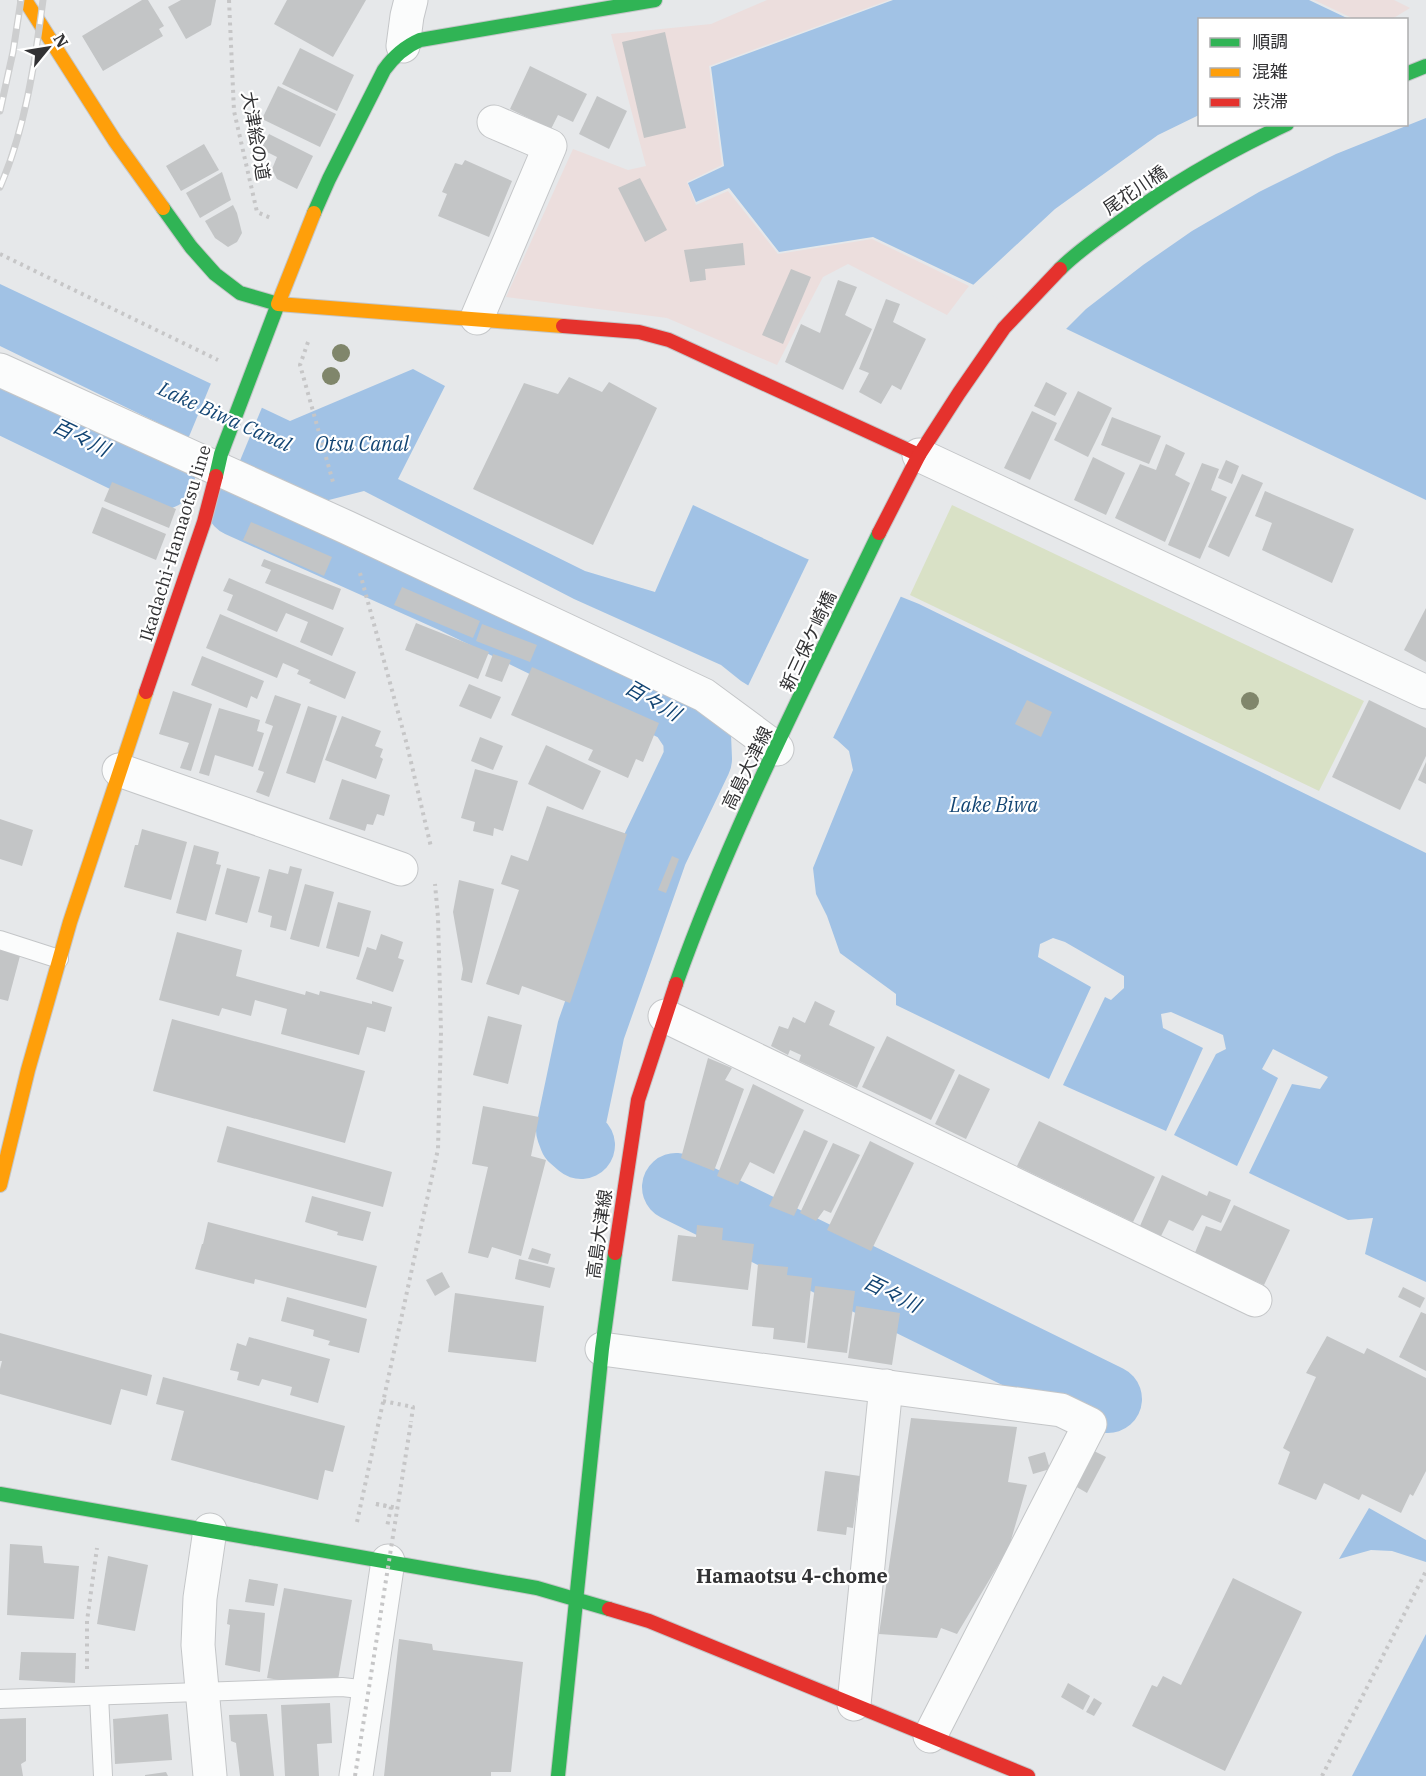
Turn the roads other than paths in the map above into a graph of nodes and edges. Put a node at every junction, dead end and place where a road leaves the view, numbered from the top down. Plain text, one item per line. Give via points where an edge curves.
1 (25, 0) edge
2 (411, 0) edge
3 (655, 0) edge
4 (403, 46) junction
5 (1426, 66) edge
6 (1408, 74) edge
7 (494, 122) dead end
8 (1283, 126) edge
9 (278, 304) junction
10 (477, 318) junction
11 (0, 370) edge
12 (920, 455) junction
13 (219, 462) junction
14 (1426, 692) edge
15 (782, 737) junction
16 (119, 770) junction
17 (401, 869) dead end
18 (0, 940) edge
19 (59, 959) junction
20 (665, 1016) junction
21 (0, 1185) edge
22 (1255, 1300) dead end
23 (602, 1349) junction
24 (886, 1386) junction
25 (0, 1494) edge
26 (210, 1530) junction
27 (388, 1561) junction
28 (577, 1600) junction
29 (369, 1690) junction
30 (202, 1692) junction
31 (93, 1696) junction
32 (0, 1699) edge
33 (854, 1704) junction
34 (930, 1736) junction
35 (103, 1776) edge
36 (210, 1776) edge
37 (356, 1776) edge
38 (558, 1776) edge
39 (1028, 1776) edge

1 - 9 main road via 115,141 191,247 215,274 240,293
2 - 4 street
3 - 4 main road
4 - 9 main road, Ikadachi-Hamaotsu line via 384,70 329,180
5 - 6 main road
7 - 10 street via 550,146
8 - 12 main road, 尾花川橋 via 1190,175 1069,260 1004,328
9 - 10 main road
9 - 13 main road, Ikadachi-Hamaotsu line
10 - 12 main road via 608,328 669,340
11 - 13 street
12 - 14 street
12 - 15 main road, 新三保ケ崎橋 via 887,515
13 - 15 street via 346,527 704,695
13 - 16 main road, Ikadachi-Hamaotsu line via 204,522
15 - 20 main road, 高島大津線 via 699,920
16 - 17 street
16 - 19 main road, Ikadachi-Hamaotsu line
18 - 19 lane
19 - 21 main road, Ikadachi-Hamaotsu line
20 - 22 street
20 - 23 main road, 高島大津線 via 638,1100
23 - 24 street
23 - 28 main road, 高島大津線
24 - 33 street
24 - 34 street via 1061,1410 1090,1424
25 - 26 main road
26 - 27 main road
26 - 30 street via 200,1598
27 - 28 main road via 537,1588
27 - 29 street
28 - 33 main road via 649,1622
28 - 38 main road, 高島大津線
29 - 30 lane via 342,1687
29 - 37 street
30 - 31 lane
30 - 36 street
31 - 32 lane
31 - 35 lane
33 - 34 main road
34 - 39 main road

